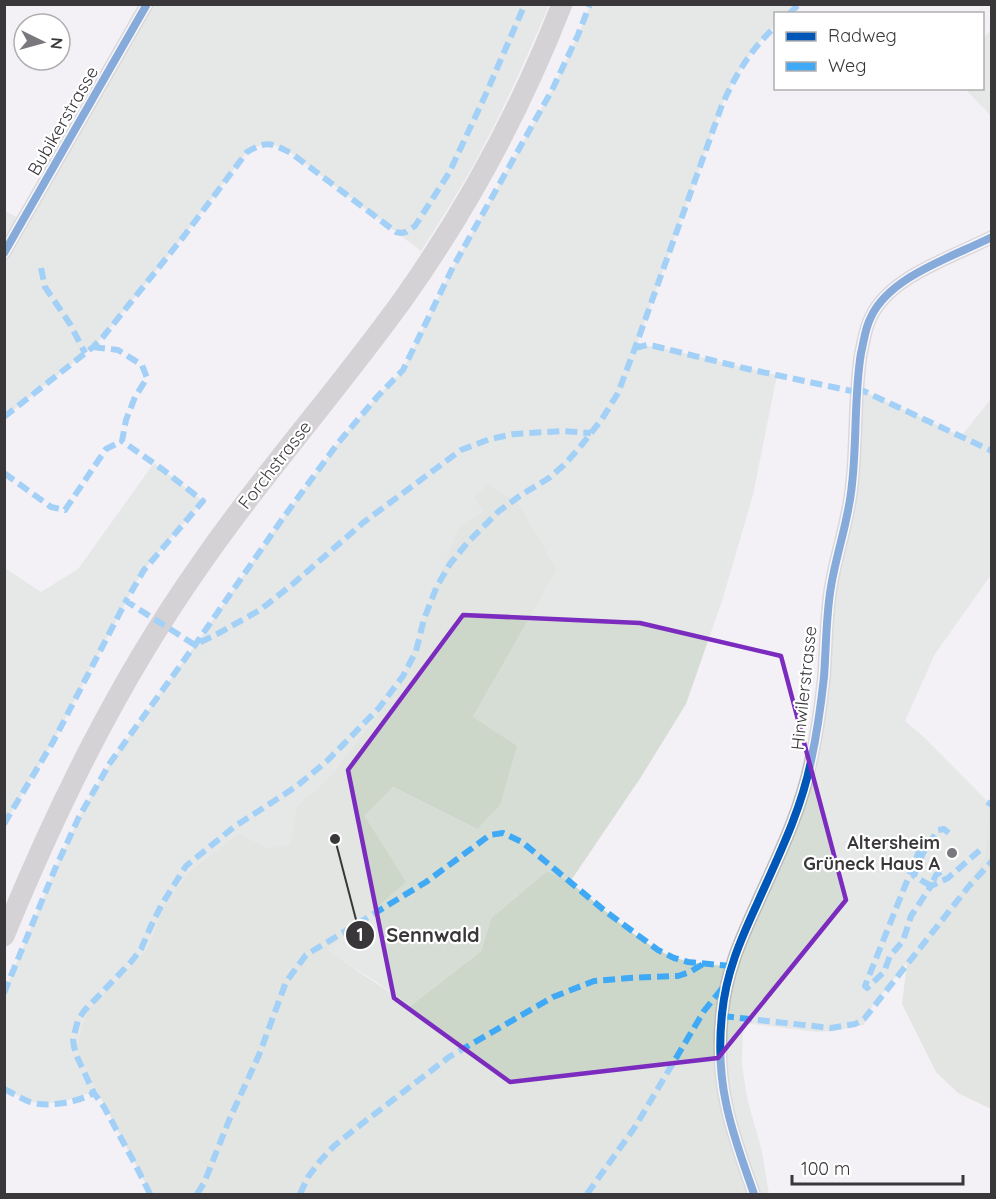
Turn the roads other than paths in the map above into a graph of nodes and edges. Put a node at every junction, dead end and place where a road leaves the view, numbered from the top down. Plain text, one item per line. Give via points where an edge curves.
1 (147, 4) edge
2 (549, 4) edge
3 (562, 4) edge
4 (992, 237) edge
5 (4, 253) edge
6 (4, 902) edge
7 (4, 936) edge
8 (754, 1194) edge

1 - 5 street, Bubikerstrasse
2 - 6 highway, Forchstrasse via 496,122 421,250 225,508 136,639 68,761
3 - 7 highway, Forchstrasse via 511,122 450,230 381,329 220,536 129,676 66,795
4 - 8 street, Hinwilerstrasse via 918,273 887,294 869,319 865,334 856,388 852,486 831,584 812,760 796,816 734,958 724,999 723,1088

